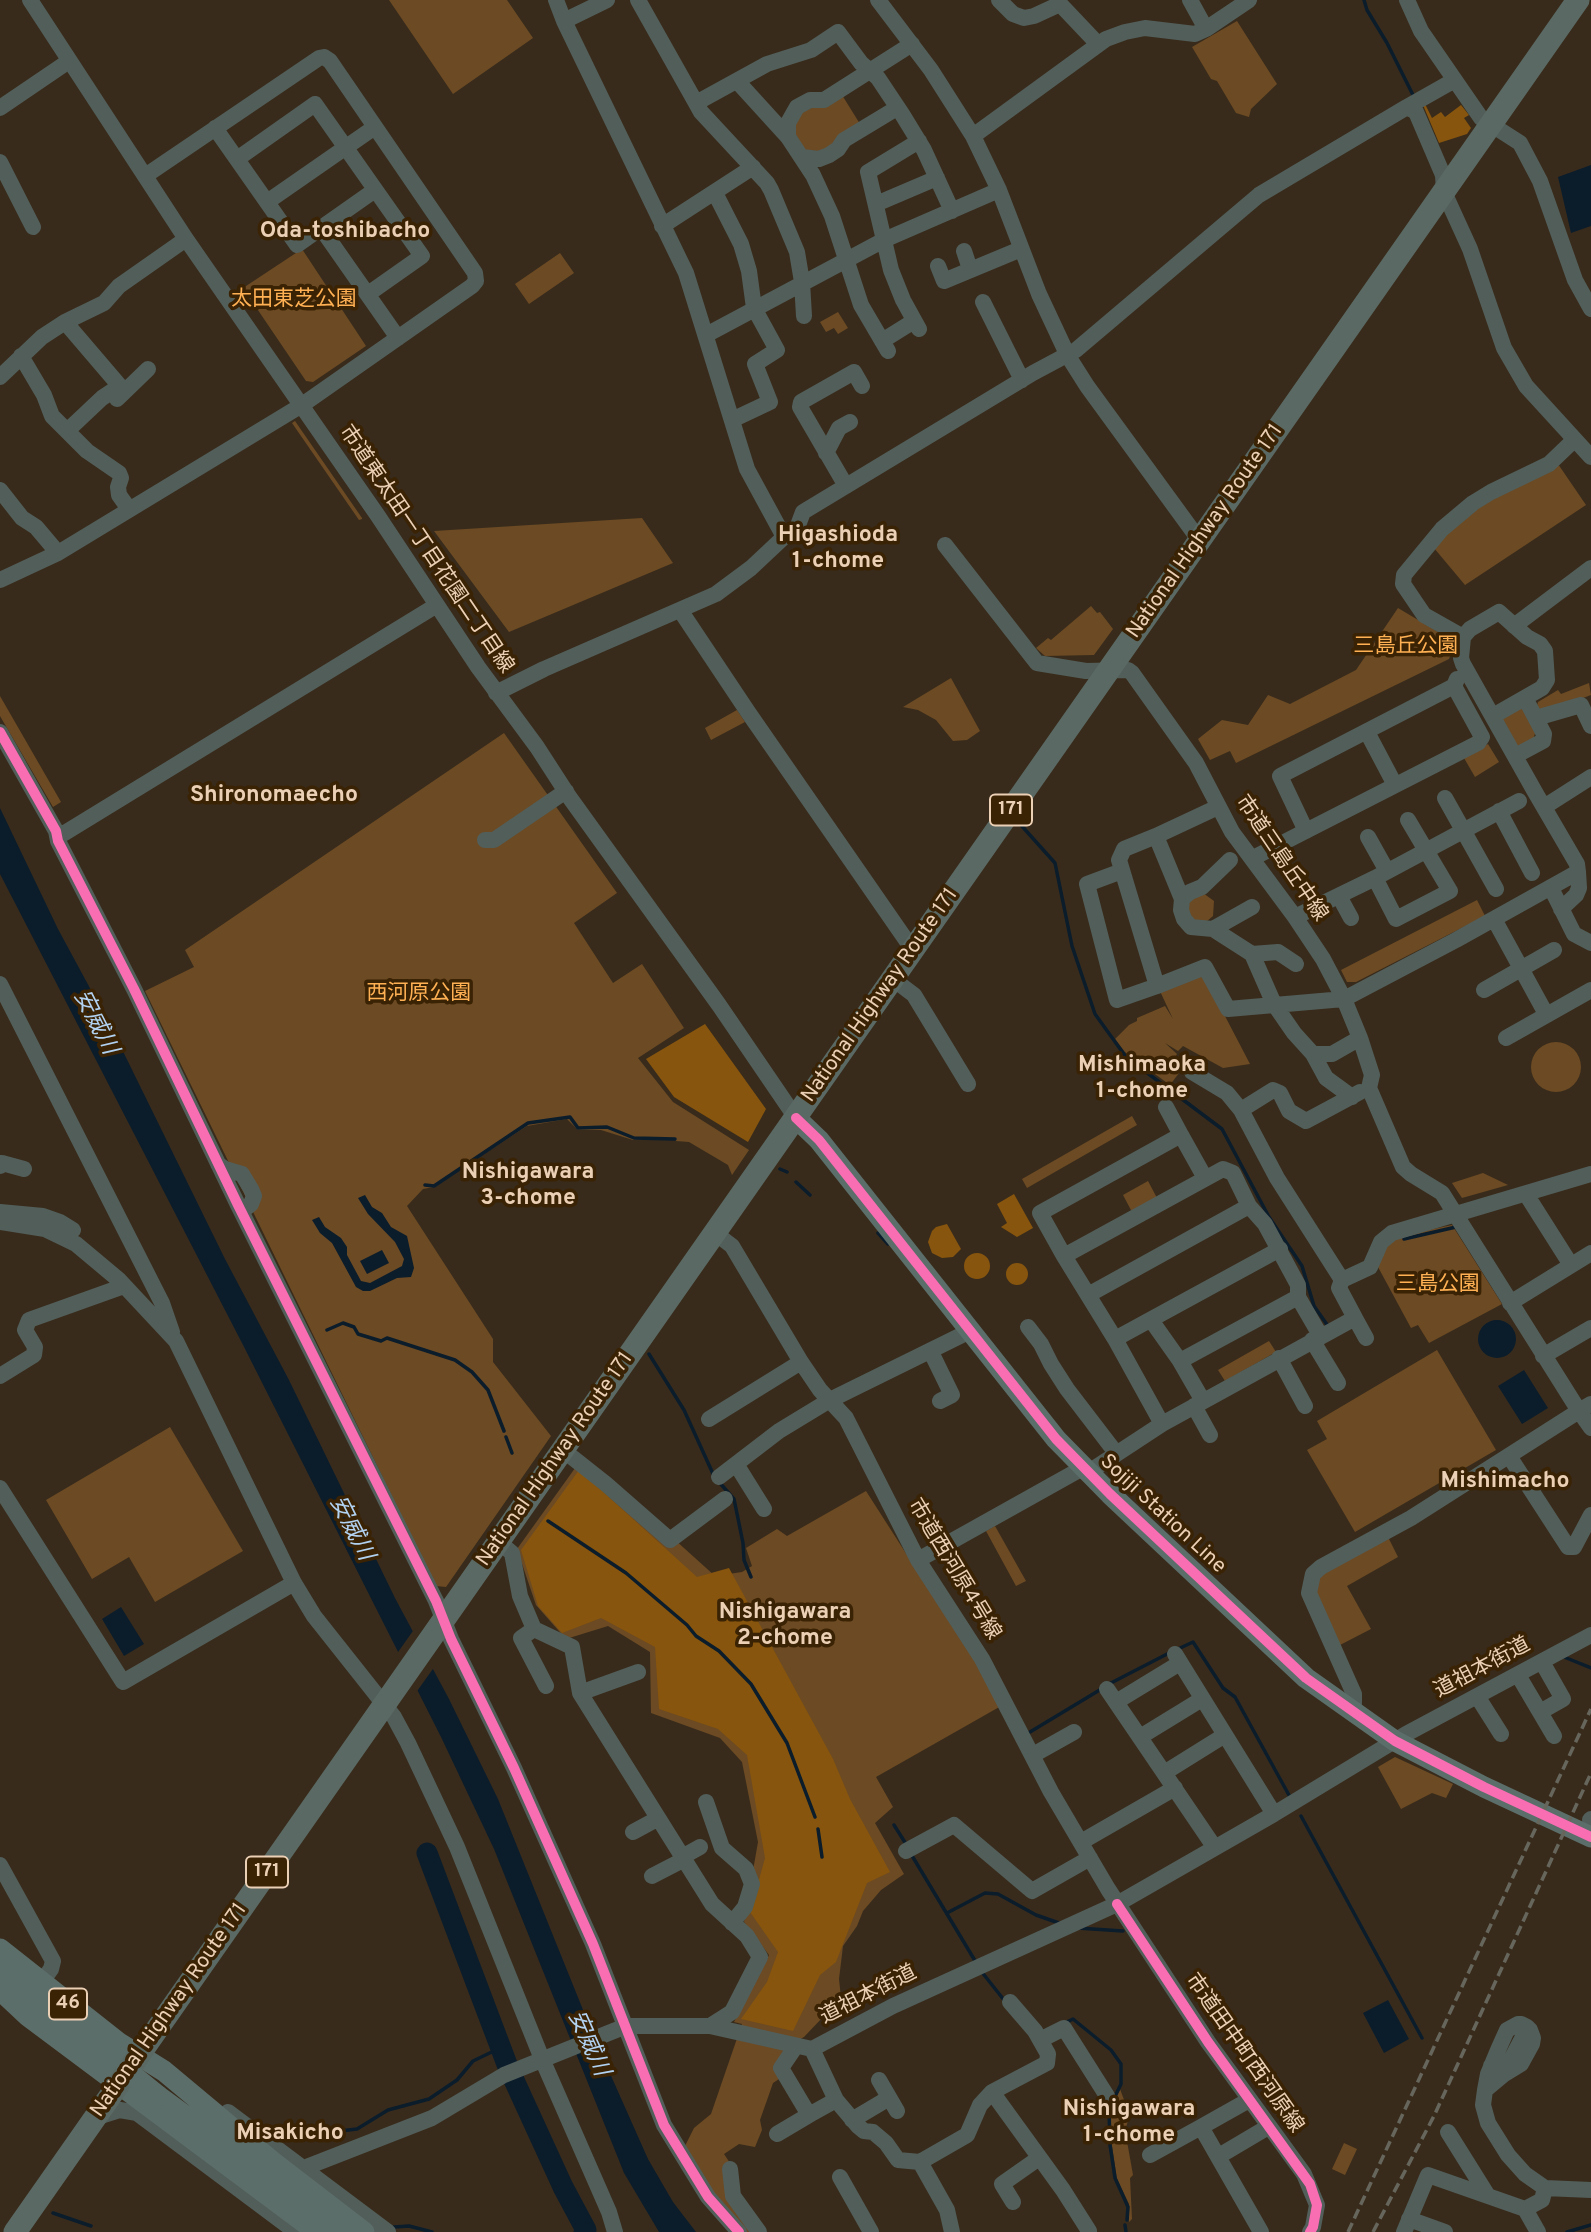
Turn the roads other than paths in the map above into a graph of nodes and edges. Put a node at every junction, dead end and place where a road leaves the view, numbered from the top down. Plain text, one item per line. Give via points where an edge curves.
1 (30, 0) edge
2 (556, 0) edge
3 (607, 0) edge
4 (638, 0) edge
5 (877, 0) edge
6 (999, 0) edge
7 (1190, 0) edge
8 (1249, 0) edge
9 (1407, 0) edge
10 (1578, 0) edge
11 (564, 21) junction
12 (1206, 29) junction
13 (1097, 43) junction
14 (912, 44) junction
15 (69, 61) junction
16 (870, 71) junction
17 (737, 80) junction
18 (1454, 81) junction
19 (696, 103) junction
20 (1407, 107) junction
21 (0, 108) edge
22 (897, 108) junction
23 (1492, 125) junction
24 (375, 127) junction
25 (215, 128) junction
26 (973, 136) junction
27 (788, 137) junction
28 (919, 141) junction
29 (345, 148) junction
30 (803, 158) junction
31 (237, 159) junction
32 (0, 162) edge
33 (753, 167) junction
34 (145, 176) junction
35 (937, 178) junction
36 (375, 190) junction
37 (999, 190) junction
38 (1444, 192) junction
39 (715, 193) junction
40 (267, 202) junction
41 (876, 204) junction
42 (952, 211) junction
43 (662, 226) junction
44 (33, 227) dead end
45 (321, 228) junction
46 (186, 239) junction
47 (884, 240) junction
48 (1021, 249) junction
49 (964, 251) dead end
50 (846, 259) junction
51 (938, 267) dead end
52 (970, 269) junction
53 (802, 282) junction
54 (368, 294) junction
55 (983, 302) dead end
56 (754, 308) junction
57 (1591, 309) edge
58 (804, 316) dead end
59 (65, 323) junction
60 (706, 335) junction
61 (398, 338) junction
62 (20, 356) junction
63 (1068, 356) junction
64 (148, 369) dead end
65 (0, 377) edge
66 (1022, 380) junction
67 (862, 386) dead end
68 (120, 392) junction
69 (302, 405) junction
70 (734, 419) junction
71 (850, 422) dead end
72 (67, 431) junction
73 (1574, 440) junction
74 (826, 453) junction
75 (1591, 457) edge
76 (846, 485) junction
77 (0, 490) edge
78 (129, 509) junction
79 (784, 537) junction
80 (1200, 541) junction
81 (945, 545) dead end
82 (58, 553) junction
83 (1589, 573) edge
84 (0, 580) edge
85 (1499, 595) dead end
86 (437, 606) junction
87 (680, 610) junction
88 (1499, 612) junction
89 (1514, 625) junction
90 (1463, 637) junction
91 (1463, 664) junction
92 (1109, 670) junction
93 (1454, 687) junction
94 (496, 693) junction
95 (1525, 698) junction
96 (1493, 716) junction
97 (1536, 718) junction
98 (1591, 726) edge
99 (0, 732) edge
100 (1367, 732) junction
101 (1515, 756) junction
102 (1591, 778) edge
103 (1395, 785) junction
104 (566, 791) junction
105 (1445, 798) dead end
106 (1519, 801) dead end
107 (1218, 807) junction
108 (1544, 807) junction
109 (1499, 811) junction
110 (1408, 820) dead end
111 (56, 831) junction
112 (1306, 831) junction
113 (1462, 831) junction
114 (1156, 836) junction
115 (1368, 837) dead end
116 (485, 840) dead end
117 (1426, 850) junction
118 (1253, 858) junction
119 (1230, 860) dead end
120 (1122, 871) junction
121 (1578, 872) junction
122 (1532, 873) dead end
123 (1381, 875) junction
124 (1550, 888) junction
125 (1496, 889) dead end
126 (1339, 896) junction
127 (1182, 900) junction
128 (1252, 907) dead end
129 (1561, 909) junction
130 (1295, 916) junction
131 (1351, 918) dead end
132 (1494, 919) junction
133 (1213, 929) junction
134 (1591, 943) edge
135 (913, 950) junction
136 (1554, 950) dead end
137 (1252, 954) junction
138 (1296, 964) dead end
139 (1521, 969) junction
140 (893, 979) junction
141 (0, 984) edge
142 (1157, 986) junction
143 (1483, 990) dead end
144 (1591, 990) edge
145 (1344, 999) junction
146 (1275, 1004) junction
147 (1546, 1014) junction
148 (1360, 1038) junction
149 (1506, 1038) dead end
150 (1312, 1054) junction
151 (1192, 1072) dead end
152 (968, 1084) dead end
153 (1369, 1088) junction
154 (1352, 1097) junction
155 (1166, 1107) dead end
156 (1241, 1110) junction
157 (796, 1118) junction
158 (1181, 1135) junction
159 (0, 1166) edge
160 (24, 1169) dead end
161 (1591, 1174) edge
162 (1205, 1178) junction
163 (1526, 1194) junction
164 (1249, 1206) junction
165 (0, 1212) edge
166 (1455, 1215) junction
167 (0, 1222) edge
168 (73, 1230) dead end
169 (715, 1233) junction
170 (1280, 1249) junction
171 (1591, 1253) edge
172 (1064, 1256) junction
173 (1571, 1265) junction
174 (1342, 1280) junction
175 (124, 1286) junction
176 (1088, 1295) junction
177 (1298, 1297) junction
178 (1510, 1303) junction
179 (1355, 1318) junction
180 (1151, 1320) junction
181 (1028, 1327) dead end
182 (1591, 1328) edge
183 (970, 1331) junction
184 (1316, 1338) junction
185 (1366, 1338) dead end
186 (1115, 1339) junction
187 (176, 1340) junction
188 (931, 1352) junction
189 (1543, 1356) junction
190 (1279, 1358) junction
191 (1180, 1361) junction
192 (801, 1362) junction
193 (0, 1376) edge
194 (1338, 1383) dead end
195 (830, 1400) junction
196 (951, 1401) dead end
197 (1198, 1404) junction
198 (1305, 1406) dead end
199 (1585, 1407) edge
200 (709, 1419) dead end
201 (1162, 1424) junction
202 (1591, 1428) edge
203 (1210, 1436) dead end
204 (563, 1450) junction
205 (1116, 1453) junction
206 (1509, 1456) junction
207 (736, 1464) junction
208 (1087, 1472) junction
209 (719, 1477) dead end
210 (0, 1488) edge
211 (725, 1499) dead end
212 (764, 1510) dead end
213 (1591, 1515) edge
214 (499, 1542) junction
215 (918, 1560) junction
216 (294, 1583) junction
217 (441, 1624) junction
218 (534, 1629) junction
219 (1591, 1636) edge
220 (1542, 1662) junction
221 (638, 1672) dead end
222 (1518, 1675) junction
223 (546, 1686) dead end
224 (580, 1693) junction
225 (1477, 1696) junction
226 (390, 1697) junction
227 (1202, 1699) junction
228 (1348, 1708) junction
229 (1540, 1713) junction
230 (1074, 1732) dead end
231 (1501, 1734) dead end
232 (1225, 1735) junction
233 (1554, 1736) dead end
234 (1140, 1737) junction
235 (1395, 1741) junction
236 (1033, 1755) junction
237 (1164, 1773) junction
238 (1175, 1788) junction
239 (706, 1802) dead end
240 (1274, 1814) junction
241 (657, 1819) junction
242 (634, 1832) dead end
243 (1591, 1837) edge
244 (1081, 1842) junction
245 (700, 1847) dead end
246 (1215, 1848) junction
247 (906, 1851) dead end
248 (1090, 1857) junction
249 (682, 1858) junction
250 (0, 1865) edge
251 (652, 1876) dead end
252 (1117, 1904) junction
253 (732, 1923) junction
254 (0, 1948) edge
255 (0, 1972) edge
256 (41, 1983) junction
257 (0, 1990) edge
258 (1010, 2002) dead end
259 (1521, 2024) dead end
260 (710, 2025) junction
261 (623, 2027) junction
262 (1040, 2040) junction
263 (804, 2048) junction
264 (545, 2058) junction
265 (128, 2070) junction
266 (879, 2080) dead end
267 (992, 2092) junction
268 (1107, 2096) dead end
269 (836, 2100) junction
270 (1248, 2100) junction
271 (809, 2115) junction
272 (95, 2118) junction
273 (852, 2119) junction
274 (1201, 2127) junction
275 (1268, 2127) junction
276 (1448, 2132) dead end
277 (777, 2134) dead end
278 (1150, 2155) dead end
279 (1219, 2156) junction
280 (1039, 2158) junction
281 (920, 2162) junction
282 (304, 2168) junction
283 (730, 2169) dead end
284 (840, 2177) dead end
285 (1545, 2188) junction
286 (286, 2190) junction
287 (1591, 2190) edge
288 (1488, 2196) junction
289 (1013, 2202) dead end
290 (1525, 2208) junction
291 (1407, 2226) edge
292 (15, 2232) edge
293 (296, 2232) edge
294 (317, 2232) edge
295 (338, 2232) edge
296 (346, 2232) edge
297 (364, 2232) edge
298 (388, 2232) edge
299 (615, 2232) edge
300 (739, 2232) edge
301 (759, 2232) edge
302 (871, 2232) edge
303 (952, 2232) edge
304 (1090, 2232) edge
305 (1261, 2232) edge
306 (1310, 2232) edge
307 (1445, 2232) edge
308 (1538, 2232) edge

1 - 15 street, 市道東太田一丁目花園二丁目線
2 - 11 street
3 - 11 street
4 - 19 street
5 - 14 street
6 - 13 street via 1024,19 1060,4
7 - 12 street
8 - 12 street
9 - 18 street
10 - 23 highway, National Highway Route 171 / 171
11 - 43 street
12 - 13 street via 1189,34 1135,29
13 - 26 street
14 - 16 street
14 - 26 street
15 - 21 street
15 - 34 street, 市道東太田一丁目花園二丁目線
16 - 17 street via 838,32 811,50 767,64
16 - 22 street
16 - 27 street via 824,100 810,100 797,107 789,119
17 - 19 street
17 - 27 street
18 - 20 street
18 - 23 street via 1481,118
19 - 33 street
20 - 38 street via 1416,112 1443,175
20 - 63 street via 1259,195
22 - 28 street
22 - 30 street via 844,140 829,155
23 - 38 highway, National Highway Route 171 / 171
23 - 57 street via 1520,143
24 - 25 street via 330,61 321,57
24 - 29 street
24 - 61 street via 476,278 472,286
25 - 31 street
25 - 34 street
26 - 37 street
27 - 30 street
28 - 35 street
28 - 41 street via 868,172
29 - 31 street via 315,104
29 - 36 street
29 - 40 street
30 - 50 street via 827,202
31 - 40 street
32 - 44 street
33 - 39 street
33 - 53 street via 779,206 797,252
34 - 46 street, 市道東太田一丁目花園二丁目線
35 - 41 street
35 - 42 street
36 - 45 street
36 - 54 street via 422,256
37 - 42 street
37 - 48 street
38 - 73 street via 1504,348 1526,386
38 - 80 highway, National Highway Route 171 / 171
39 - 43 street
39 - 56 street via 741,244
40 - 45 street via 297,245
41 - 47 street
42 - 47 street
43 - 60 street via 686,273
45 - 54 street
46 - 59 street via 119,286 104,303
46 - 69 street, 市道東太田一丁目花園二丁目線
47 - 50 street
47 - 50 street via 897,285 916,325 885,346 861,305
48 - 52 street
48 - 63 street
49 - 52 street
50 - 53 street
51 - 52 street via 944,281
53 - 56 street
53 - 58 street
54 - 61 street
55 - 66 street
56 - 60 street
56 - 70 street via 777,350 755,364 770,402
59 - 62 street
59 - 68 street
60 - 70 street
61 - 69 street
62 - 65 street
62 - 72 street via 49,411
63 - 66 street
63 - 80 street
64 - 68 street
66 - 76 street
67 - 74 street via 854,372 801,402
68 - 72 street via 102,398
69 - 78 street
69 - 86 street, 市道東太田一丁目花園二丁目線
70 - 79 street via 747,469
71 - 74 street via 839,428
72 - 78 street via 87,452 120,473 119,495
73 - 75 street
73 - 90 street via 1549,464 1473,503 1442,529 1404,575 1403,584 1424,615
74 - 76 street
76 - 79 street via 803,512 797,528
77 - 82 street
78 - 82 street
79 - 87 street via 716,594
80 - 92 highway, National Highway Route 171 / 171
81 - 92 street via 1034,661 1086,671
82 - 84 street
83 - 89 street
85 - 88 street
86 - 94 street, 市道東太田一丁目花園二丁目線
86 - 111 street via 63,834
87 - 94 street
87 - 135 street
88 - 89 street
88 - 90 street
89 - 95 street via 1545,651 1546,684
90 - 91 street
91 - 93 street
91 - 96 street
92 - 107 street, 市道三島丘中線 via 1132,673 1196,763
92 - 135 highway, National Highway Route 171 / 171
93 - 100 street
93 - 103 street via 1482,737
94 - 104 street, 市道東太田一丁目花園二丁目線
95 - 96 street
95 - 97 street
96 - 101 street
97 - 98 street via 1581,705
97 - 101 street via 1543,741
99 - 111 street
100 - 103 street
100 - 112 street via 1280,776
101 - 108 street
102 - 108 street
103 - 112 street
104 - 116 street via 494,840
104 - 157 street, 市道東太田一丁目花園二丁目線
105 - 113 street
106 - 109 street
107 - 114 street
107 - 118 street, 市道三島丘中線
108 - 121 street
109 - 113 street
109 - 122 street
110 - 117 street
111 - 217 street via 218,1164 242,1174 251,1189 251,1204 246,1208 238,1205
112 - 118 street
113 - 117 street
113 - 125 street
114 - 120 street via 1124,849 1119,860
114 - 127 street
115 - 123 street
117 - 123 street
117 - 123 street via 1450,891 1396,919
118 - 130 street, 市道三島丘中線
119 - 127 street
120 - 142 street
120 - 142 street via 1087,884 1117,1000
121 - 124 street
121 - 129 street via 1576,895
123 - 126 street
124 - 129 street
124 - 132 street
126 - 130 street
126 - 131 street
127 - 133 street via 1184,919 1191,927
128 - 133 street
129 - 134 street via 1574,934
130 - 145 street, 市道三島丘中線
132 - 139 street
132 - 145 street
133 - 137 street
135 - 140 highway, National Highway Route 171 / 171
136 - 139 street
137 - 138 street via 1278,952
137 - 146 street
139 - 143 street
139 - 147 street
140 - 152 street via 914,995
140 - 157 highway, National Highway Route 171 / 171
141 - 187 street via 162,1303
142 - 146 street via 1205,967 1228,1009
144 - 147 street
145 - 146 street
145 - 148 street, 市道三島丘中線
146 - 150 street via 1288,1038
147 - 149 street
148 - 150 street via 1332,1054
148 - 153 street, 市道三島丘中線 via 1372,1075
150 - 154 street via 1325,1079
151 - 156 street via 1227,1093
153 - 154 street
153 - 166 street, 市道三島丘中線 via 1403,1167 1437,1188
154 - 156 street via 1306,1121 1289,1111 1280,1093 1273,1090
155 - 158 street
156 - 174 street via 1277,1178
157 - 169 highway, National Highway Route 171 / 171
157 - 183 main road, Sojiji Station Line via 819,1140
158 - 162 street
158 - 172 street via 1040,1213
159 - 160 street
161 - 163 street
162 - 164 street via 1223,1169 1233,1173
162 - 172 street
163 - 166 street
163 - 173 street
164 - 170 street
164 - 176 street
165 - 168 street via 43,1216
166 - 174 street via 1392,1233 1381,1242 1370,1267
166 - 178 street, 市道三島丘中線
167 - 175 street via 60,1235
169 - 192 street, 市道西河原4号線 via 732,1246
169 - 204 highway, National Highway Route 171 / 171
170 - 177 street via 1298,1285
170 - 180 street
171 - 173 street
172 - 176 street
173 - 178 street
174 - 179 street via 1339,1288
175 - 187 street
175 - 193 street via 29,1320 24,1330 35,1347 34,1355
176 - 186 street
177 - 184 street
177 - 191 street
178 - 189 street, 市道三島丘中線
179 - 184 street
179 - 185 street
180 - 186 street
180 - 191 street
181 - 205 street
182 - 189 street
183 - 188 street
183 - 208 main road, Sojiji Station Line
184 - 190 street
184 - 194 street
186 - 201 street
187 - 216 street
188 - 195 street
188 - 196 street
189 - 199 street, 市道三島丘中線
190 - 197 street
190 - 198 street
191 - 197 street
192 - 195 street, 市道西河原4号線
192 - 200 street
195 - 207 street
195 - 215 street, 市道西河原4号線 via 846,1418
197 - 201 street
197 - 203 street
199 - 202 street, 市道三島丘中線
199 - 206 street
201 - 205 street
204 - 211 street via 670,1540
204 - 214 highway, National Highway Route 171 / 171
205 - 208 street
206 - 213 street via 1568,1547 1574,1547
206 - 228 street via 1313,1574 1309,1593 1354,1694 1354,1703
207 - 209 street
207 - 212 street
208 - 215 street via 1079,1470
208 - 228 main road, Sojiji Station Line via 1306,1678
210 - 216 street via 123,1682
214 - 217 highway, National Highway Route 171 / 171
214 - 218 street via 512,1553 520,1596
215 - 236 street, 市道西河原4号線 via 982,1659
216 - 226 street via 314,1616
217 - 226 highway, National Highway Route 171 / 171
217 - 261 street via 541,1827 593,1944
218 - 223 street via 520,1638
218 - 224 street via 572,1647
219 - 220 street, 道祖本街道
220 - 222 street, 道祖本街道
220 - 229 street via 1563,1699
221 - 224 street
222 - 225 street, 道祖本街道
222 - 229 street
224 - 241 street
225 - 231 street
225 - 235 street, 道祖本街道
226 - 264 street
226 - 265 highway, National Highway Route 171 / 171
227 - 232 street
227 - 234 street
227 - 234 street via 1177,1658 1112,1696
228 - 235 main road, Sojiji Station Line
229 - 233 street
230 - 236 street
232 - 237 street
232 - 240 street
234 - 237 street
235 - 240 street, 道祖本街道
235 - 243 main road, Sojiji Station Line
236 - 244 street, 市道西河原4号線
237 - 238 street
238 - 244 street
238 - 246 street
239 - 253 street via 722,1848 746,1869 752,1884 745,1907
240 - 246 street, 道祖本街道
241 - 242 street
241 - 249 street
244 - 248 street, 市道西河原4号線
245 - 249 street
246 - 252 street, 道祖本街道
247 - 248 street via 954,1825 1032,1891
248 - 252 street, 市道西河原4号線
249 - 251 street
249 - 253 street via 712,1904
250 - 256 street via 53,1961
252 - 263 street, 道祖本街道
252 - 270 street, 市道田中町西河原線
253 - 260 street via 760,1957 732,2012
254 - 256 main road, 46
255 - 265 main road, 46
256 - 265 main road, 46
257 - 265 main road, 46 via 28,2016
258 - 262 street
259 - 285 street via 1524,2035 1485,2090 1482,2105 1488,2123 1519,2168
260 - 261 street
260 - 263 street
261 - 264 street
261 - 300 street via 664,2125 708,2197
262 - 267 street via 1048,2054 1045,2065
262 - 268 street via 1064,2028
263 - 269 street
263 - 271 street via 781,2068
264 - 282 street via 509,2073 432,2118
264 - 299 street
265 - 272 highway, National Highway Route 171 / 171
265 - 282 street via 154,2055
265 - 286 main road, bridge
265 - 294 main road
265 - 297 main road via 163,2071
266 - 273 street via 893,2104
267 - 280 street
267 - 281 street via 980,2105 967,2135
269 - 271 street
269 - 273 street
270 - 274 street
270 - 275 street, 市道田中町西河原線
271 - 277 street
272 - 292 highway, National Highway Route 171 / 171
272 - 293 street via 120,2110 137,2113
273 - 281 street via 886,2143 898,2160
274 - 278 street
274 - 279 street
275 - 279 street
275 - 306 street, 市道田中町西河原線 via 1314,2193 1317,2205
276 - 288 street
279 - 305 street
280 - 289 street via 1002,2184
280 - 304 street
281 - 303 street via 947,2210
282 - 298 street
283 - 301 street via 733,2196
284 - 302 street
285 - 287 street
285 - 290 street via 1542,2200
286 - 295 main road
286 - 296 main road
288 - 290 street
288 - 291 street via 1428,2175
290 - 308 street
291 - 307 street

